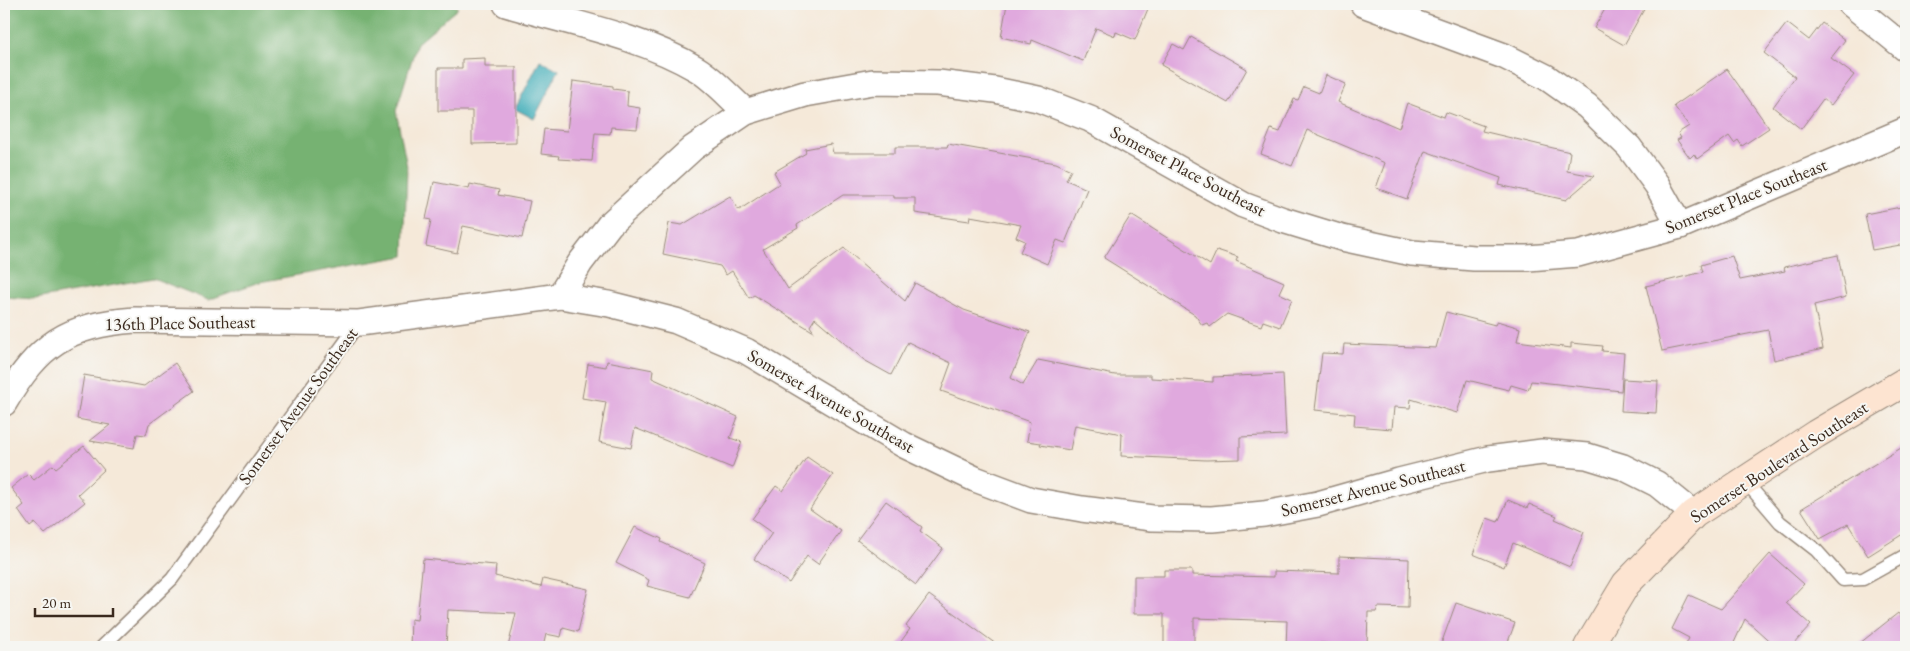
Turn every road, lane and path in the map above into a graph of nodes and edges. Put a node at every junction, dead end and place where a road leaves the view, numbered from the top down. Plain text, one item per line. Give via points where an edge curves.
1 (506, 4) edge
2 (1363, 4) edge
3 (1851, 4) edge
4 (1906, 49) edge
5 (746, 112) junction
6 (1906, 130) edge
7 (1680, 226) junction
8 (560, 296) junction
9 (359, 323) junction
10 (1906, 381) edge
11 (4, 403) edge
12 (1745, 481) junction
13 (1694, 514) junction
14 (1906, 555) edge
15 (102, 647) edge
16 (1588, 647) edge

1 - 5 street via 618,36 664,53 699,70
2 - 7 street via 1504,56 1546,77 1587,106 1629,148 1657,185
3 - 4 street
5 - 7 street, Somerset Place Southeast via 805,94 873,82 938,83 1038,99 1090,119 1243,205 1342,238 1412,253 1474,258 1578,254
5 - 8 street, Somerset Place Southeast via 693,148 610,224
6 - 7 street, Somerset Place Southeast
8 - 9 street, Somerset Avenue Southeast
8 - 13 street, Somerset Avenue Southeast via 609,304 676,321 746,351 904,445 975,479 1031,500 1152,518 1212,519 1318,504 1488,459 1542,452 1588,456 1623,467 1657,484
9 - 11 street, 136th Place Southeast via 102,322 73,332 48,347 23,370
9 - 15 lane, Somerset Avenue Southeast via 172,579
10 - 12 street, Somerset Boulevard Southeast
12 - 13 street, Somerset Boulevard Southeast
12 - 14 lane via 1780,522 1816,550 1843,580 1863,580
13 - 16 street, Somerset Boulevard Southeast via 1626,584

